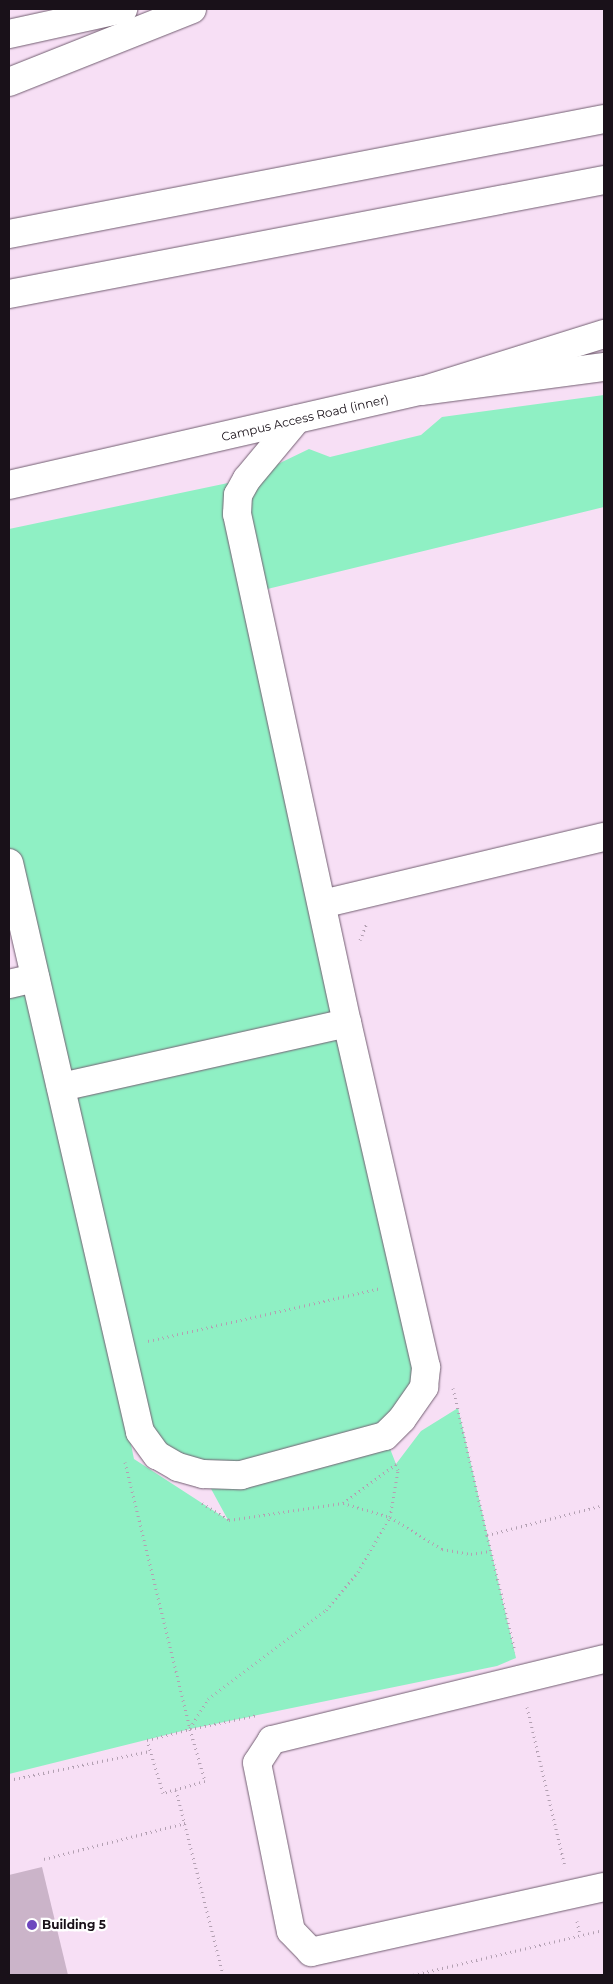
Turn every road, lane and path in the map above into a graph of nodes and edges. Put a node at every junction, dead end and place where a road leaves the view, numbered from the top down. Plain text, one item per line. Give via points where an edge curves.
1 (123, 9) edge
2 (192, 9) edge
3 (9, 34) edge
4 (9, 82) edge
5 (604, 119) edge
6 (604, 180) edge
7 (9, 234) edge
8 (9, 294) edge
9 (604, 334) edge
10 (604, 367) edge
11 (421, 391) junction
12 (297, 419) junction
13 (9, 486) edge
14 (604, 837) edge
15 (9, 863) edge
16 (322, 904) junction
17 (368, 919) dead end
18 (359, 948) dead end
19 (36, 978) junction
20 (9, 984) edge
21 (347, 1023) junction
22 (60, 1087) junction
23 (385, 1436) junction
24 (396, 1464) junction
25 (196, 1499) dead end
26 (343, 1503) junction
27 (390, 1517) junction
28 (487, 1535) dead end
29 (491, 1551) junction
30 (604, 1659) edge
31 (521, 1679) junction
32 (190, 1729) junction
33 (150, 1751) junction
34 (9, 1780) edge
35 (176, 1790) junction
36 (185, 1823) junction
37 (44, 1859) dead end
38 (604, 1887) edge
39 (571, 1896) junction
40 (604, 1930) edge
41 (223, 1975) edge
42 (413, 1975) edge

1 - 3 main road
2 - 4 main road
5 - 7 main road
6 - 8 main road
9 - 11 main road
10 - 11 main road, Campus Access Road (inner)
11 - 12 main road, Campus Access Road (inner)
12 - 13 main road, Campus Access Road (inner)
12 - 16 main road via 247,479 238,495 237,514
14 - 16 main road
15 - 19 main road
16 - 21 main road
17 - 18 path
19 - 20 main road
19 - 22 main road
21 - 22 main road
21 - 23 main road via 426,1368 424,1387 402,1419
22 - 23 main road via 140,1432 157,1455 178,1467 204,1474 241,1475
23 - 24 path
24 - 26 path
24 - 27 path via 398,1470
25 - 26 path via 229,1520
26 - 27 path
27 - 29 path via 442,1549 471,1554
27 - 32 path via 358,1572 326,1610 208,1699
28 - 29 path
29 - 31 path
30 - 31 main road
31 - 39 path
31 - 39 main road via 272,1740 257,1763 291,1931 311,1952
32 - 33 path via 147,1740
32 - 35 path via 205,1781
33 - 34 path
33 - 35 path via 163,1793
35 - 36 path
36 - 37 path
36 - 41 path
38 - 39 main road
40 - 42 path

